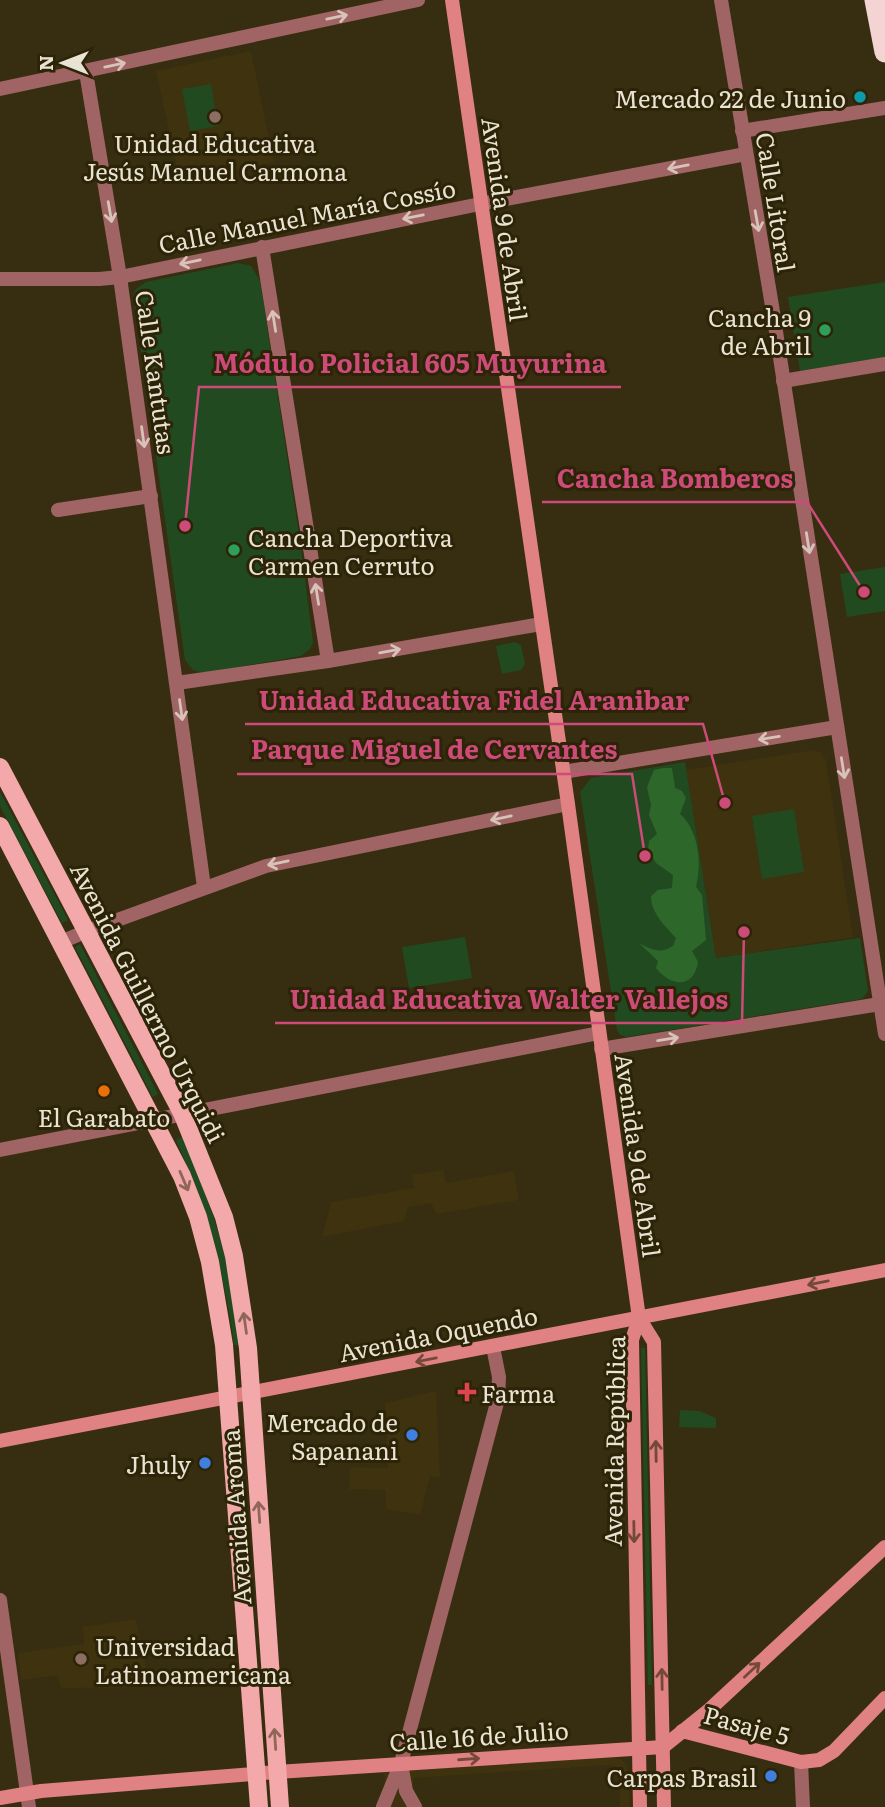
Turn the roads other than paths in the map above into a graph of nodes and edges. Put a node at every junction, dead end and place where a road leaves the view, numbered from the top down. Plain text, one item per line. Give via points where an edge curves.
1 (418, 0) edge
2 (452, 0) edge
3 (721, 0) edge
4 (875, 0) edge
5 (885, 52) edge
6 (86, 72) junction
7 (0, 89) edge
8 (885, 108) edge
9 (742, 131) junction
10 (746, 154) junction
11 (480, 204) junction
12 (262, 247) junction
13 (120, 276) junction
14 (0, 279) edge
15 (885, 364) edge
16 (783, 381) junction
17 (150, 496) junction
18 (58, 510) dead end
19 (541, 624) junction
20 (328, 661) junction
21 (177, 684) junction
22 (837, 727) junction
23 (0, 767) edge
24 (563, 772) junction
25 (568, 804) junction
26 (0, 826) edge
27 (204, 887) junction
28 (87, 931) junction
29 (61, 942) junction
30 (880, 1004) junction
31 (599, 1033) junction
32 (885, 1034) edge
33 (601, 1049) junction
34 (182, 1113) junction
35 (154, 1119) junction
36 (0, 1150) edge
37 (885, 1270) edge
38 (639, 1318) junction
39 (493, 1347) junction
40 (251, 1391) junction
41 (227, 1396) junction
42 (0, 1441) edge
43 (885, 1547) edge
44 (0, 1601) edge
45 (885, 1698) edge
46 (681, 1731) junction
47 (663, 1747) junction
48 (637, 1748) junction
49 (802, 1762) junction
50 (401, 1763) junction
51 (277, 1772) junction
52 (256, 1774) junction
53 (0, 1798) edge
54 (28, 1800) edge
55 (637, 1802) edge
56 (258, 1807) edge
57 (280, 1807) edge
58 (383, 1807) edge
59 (415, 1807) edge
60 (664, 1807) edge
61 (803, 1807) edge

6 -> 1 street
2 - 11 main road, Avenida 9 de Abril
3 - 9 street, Calle Litoral
4 - 5 highway
6 - 7 street
6 -> 13 street, Calle Kantutas
8 - 9 street
9 - 10 street, Calle Litoral
10 -> 11 street, Calle Manuel María Cossío
10 -> 16 street, Calle Litoral
11 -> 12 street, Calle Manuel María Cossío
11 - 19 main road, Avenida 9 de Abril
12 -> 13 street, Calle Manuel María Cossío
20 -> 12 street
13 - 14 street, Calle Manuel María Cossío
13 -> 17 street, Calle Kantutas
15 - 16 street
16 -> 22 street, Calle Litoral
17 - 18 street
17 - 21 street, Calle Kantutas
20 -> 19 street
19 - 24 main road, Avenida 9 de Abril
20 - 21 street
21 -> 27 street, Calle Kantutas
22 -> 24 street
22 -> 30 street, Calle Litoral
23 - 28 main road, Avenida Guillermo Urquidi
24 - 25 main road, Avenida 9 de Abril
25 -> 27 street via 266,866
25 - 31 main road, Avenida 9 de Abril
26 - 29 main road, Avenida Guillermo Urquidi
27 - 28 street
28 - 29 street
28 - 34 main road, Avenida Guillermo Urquidi
29 - 35 main road, Avenida Guillermo Urquidi
30 - 32 street, Calle Litoral
33 -> 30 street
31 - 33 main road, Avenida 9 de Abril
31 - 34 street
33 - 38 main road, Avenida 9 de Abril
34 - 35 street
40 -> 34 main road, Avenida Guillermo Urquidi via 234,1256 224,1217
35 - 36 street
35 -> 41 main road, Avenida Guillermo Urquidi via 182,1176 210,1262
37 -> 38 main road, Avenida Oquendo
38 - 39 main road, Avenida Oquendo
47 -> 38 main road, Avenida República via 654,1342
38 -> 48 main road, Avenida República via 632,1340
39 -> 40 main road, Avenida Oquendo
39 - 50 street via 498,1399
40 - 41 main road, Avenida Oquendo
51 -> 40 main road, Avenida Aroma
41 - 42 main road, Avenida Oquendo
41 - 52 main road, Avenida Aroma
46 -> 43 main road
44 - 54 street
45 - 49 main road via 834,1751 819,1760
46 - 47 main road
46 - 49 main road, Pasaje 5
47 - 48 main road, Calle 16 de Julio
47 - 60 main road, Avenida República
50 -> 48 main road, Calle 16 de Julio
48 - 55 main road, Avenida República
49 - 61 street
50 - 51 main road, Calle 16 de Julio
50 - 58 street
50 - 59 street via 406,1791
51 - 52 main road, Calle 16 de Julio
51 - 57 main road, Avenida Aroma
52 - 54 main road, Calle 16 de Julio
52 - 56 main road, Avenida Aroma
53 - 54 main road, Calle 16 de Julio

